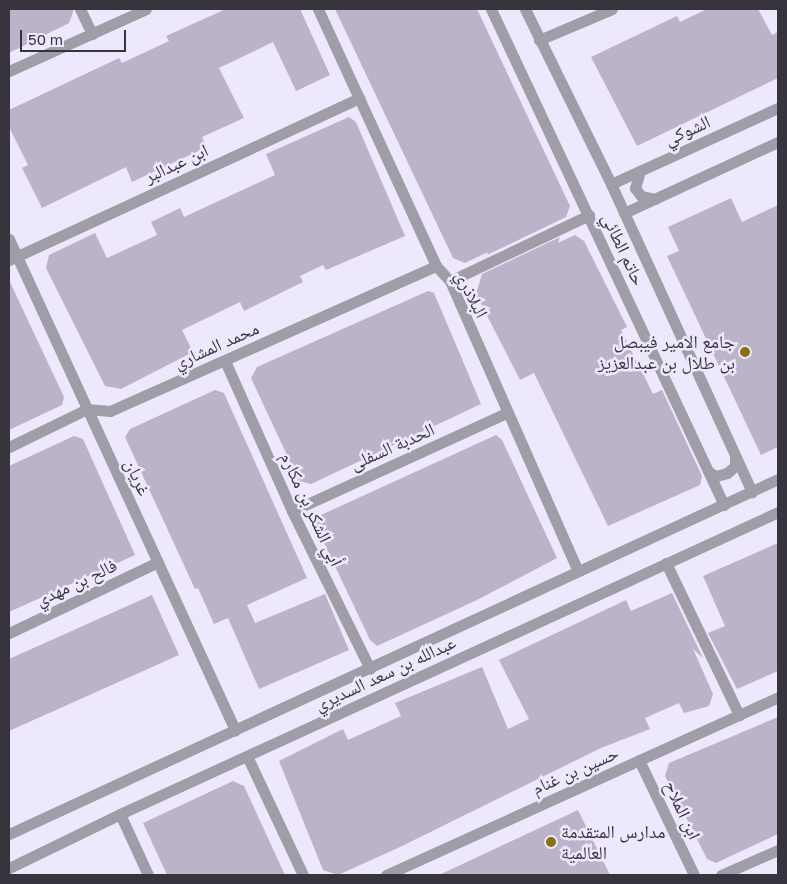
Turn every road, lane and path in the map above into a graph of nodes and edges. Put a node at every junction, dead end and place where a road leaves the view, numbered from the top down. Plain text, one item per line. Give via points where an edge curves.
1 (80, 9) edge
2 (146, 9) edge
3 (318, 9) edge
4 (491, 9) edge
5 (524, 9) edge
6 (612, 9) edge
7 (92, 34) junction
8 (539, 40) junction
9 (9, 71) edge
10 (359, 98) junction
11 (778, 108) edge
12 (778, 142) edge
13 (640, 171) junction
14 (611, 184) junction
15 (654, 199) junction
16 (624, 213) junction
17 (588, 215) junction
18 (9, 239) edge
19 (13, 259) edge
20 (436, 266) junction
21 (450, 281) junction
22 (225, 361) junction
23 (87, 409) junction
24 (506, 413) junction
25 (9, 446) edge
26 (736, 456) junction
27 (709, 472) junction
28 (778, 479) edge
29 (752, 492) junction
30 (724, 505) junction
31 (292, 510) junction
32 (778, 512) edge
33 (158, 562) junction
34 (666, 563) junction
35 (578, 570) junction
36 (9, 633) edge
37 (370, 669) junction
38 (778, 697) edge
39 (739, 715) junction
40 (235, 730) junction
41 (246, 756) junction
42 (640, 760) junction
43 (120, 814) junction
44 (9, 834) edge
45 (778, 850) edge
46 (9, 868) edge
47 (148, 875) edge
48 (303, 875) edge
49 (386, 875) edge
50 (694, 875) edge
51 (721, 875) edge

1 - 7 street
2 - 7 street
3 - 10 street, البلاذري
4 - 17 street, حاتم الطائي
5 - 8 street, حاتم الطائي
6 - 8 street
7 - 9 street
8 - 14 street, حاتم الطائي
10 - 19 street, ابن عبدالبر
10 - 20 street, البلاذري
11 - 13 street, الشوكي
12 - 15 street
13 - 14 street, الشوكي
13 - 15 street via 635,188 641,196
14 - 16 street, حاتم الطائي
15 - 16 street
16 - 26 street, حاتم الطائي
17 - 21 street
17 - 27 street, حاتم الطائي
18 - 19 street, غريان
19 - 23 street, غريان
20 - 21 street, البلاذري
20 - 22 street, محمد المشاري
21 - 24 street, البلاذري
22 - 23 street, محمد المشاري via 110,411
22 - 31 street, أبي الشكر بن مكارم
23 - 25 street, محمد المشاري
23 - 33 street, غريان
24 - 31 street, الحدبة السفلى
24 - 35 street, البلاذري
26 - 27 street via 735,466 727,473 716,476
26 - 29 street, حاتم الطائي
27 - 30 street, حاتم الطائي
28 - 29 street, عبدالله بن سعد السديري
29 - 30 street, عبدالله بن سعد السديري
30 - 35 street, عبدالله بن سعد السديري
31 - 37 street, أبي الشكر بن مكارم
32 - 34 street, عبدالله بن سعد السديري
33 - 36 street, فالح بن مهدي
33 - 40 street, غريان
34 - 39 street
34 - 41 street, عبدالله بن سعد السديري
35 - 37 street, عبدالله بن سعد السديري
37 - 40 street, عبدالله بن سعد السديري
38 - 39 street, حسين بن غنام
39 - 42 street, حسين بن غنام
40 - 44 street, عبدالله بن سعد السديري
41 - 43 street, عبدالله بن سعد السديري
41 - 48 street
42 - 49 street, حسين بن غنام
42 - 50 street, ابن الملاح
43 - 46 street, عبدالله بن سعد السديري
43 - 47 street
45 - 51 street

